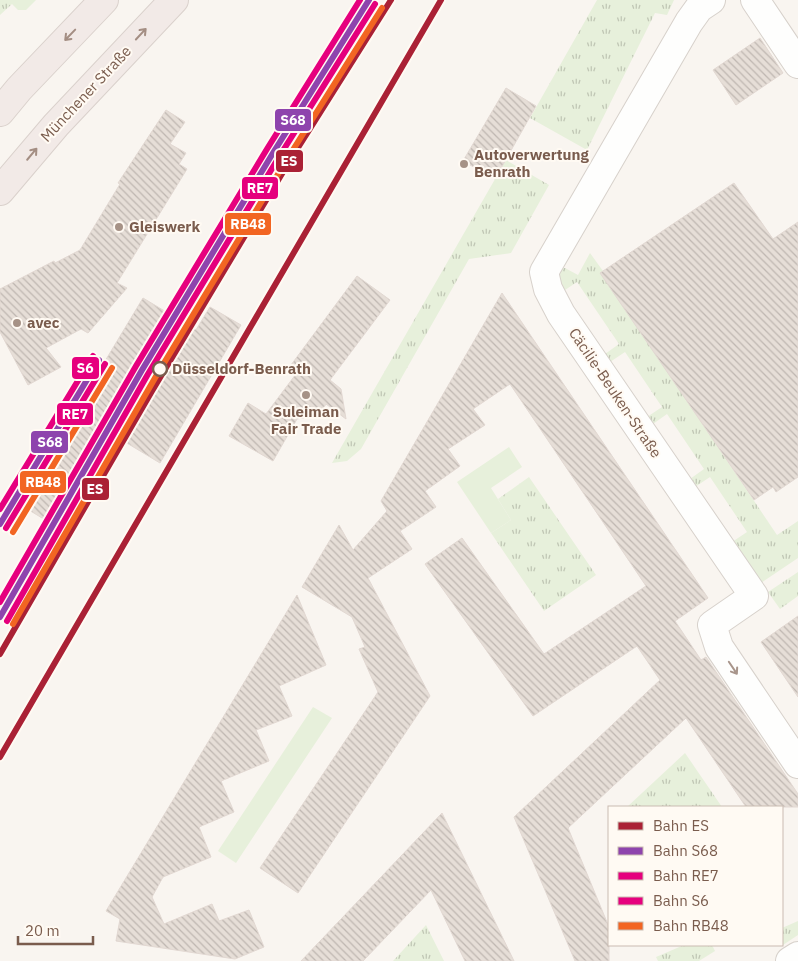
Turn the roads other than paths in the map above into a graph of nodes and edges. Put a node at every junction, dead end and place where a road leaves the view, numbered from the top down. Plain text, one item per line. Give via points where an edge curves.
1 (104, 0) edge
2 (174, 0) edge
3 (711, 0) edge
4 (755, 0) edge
5 (798, 64) edge
6 (0, 112) edge
7 (0, 191) edge
8 (798, 764) edge
9 (798, 956) edge
10 (790, 961) edge

1 -> 6 highway
7 -> 2 highway, Münchener Straße via 56,124
3 -> 8 street, Cäcilie-Beuken-Straße via 699,8 689,22 544,272 548,289 561,314 754,596 712,625 719,647
4 - 5 street
9 - 10 street

